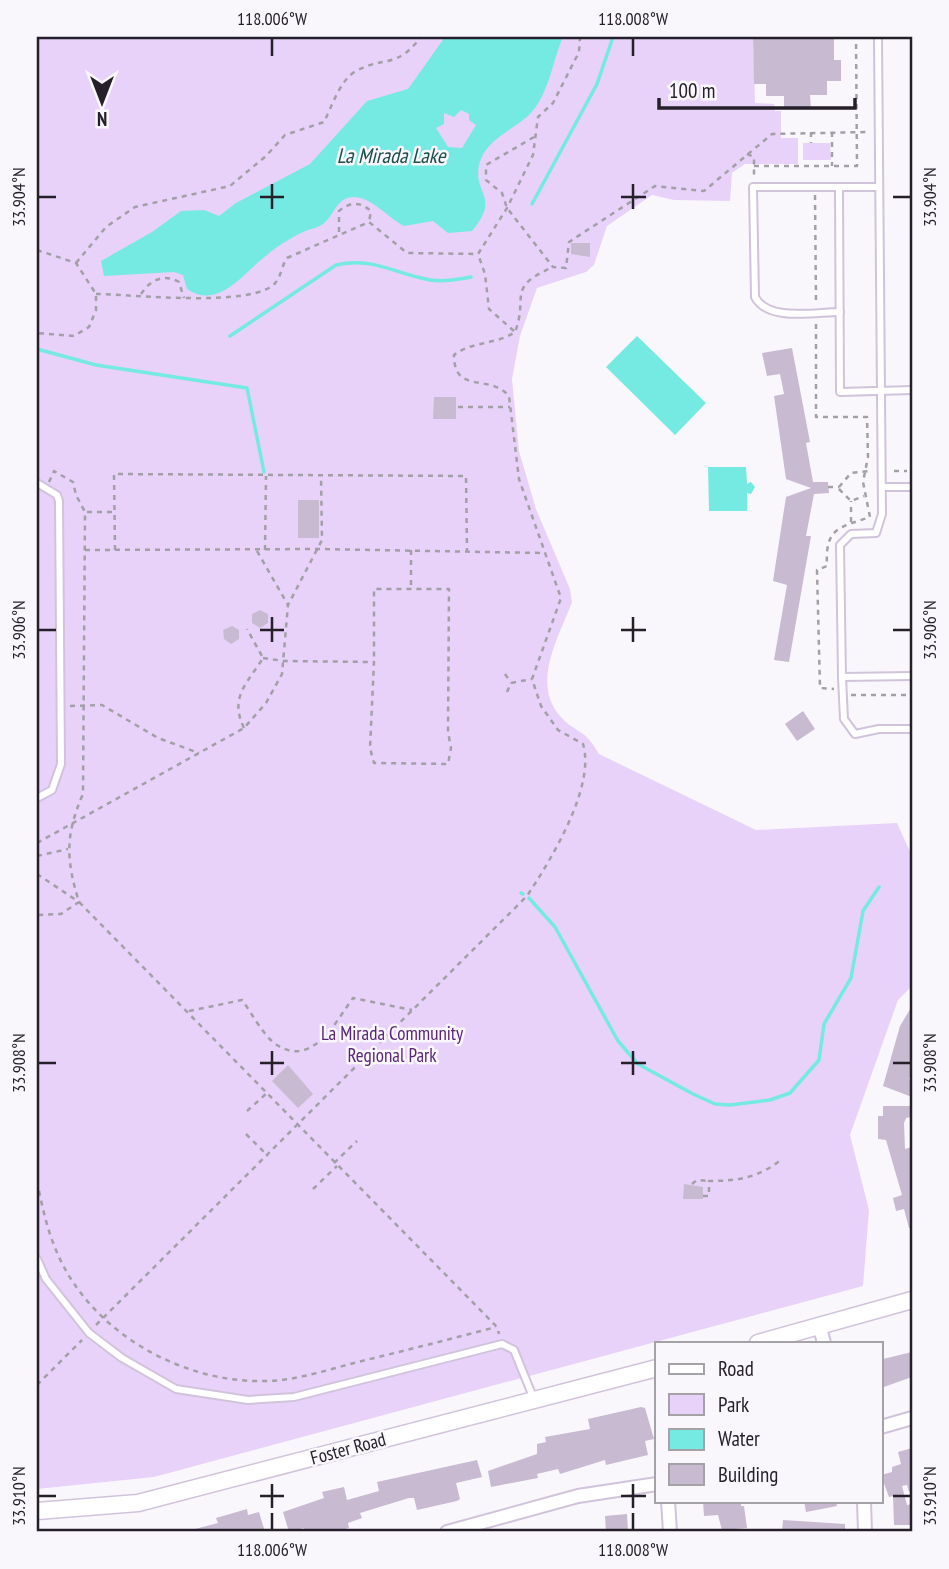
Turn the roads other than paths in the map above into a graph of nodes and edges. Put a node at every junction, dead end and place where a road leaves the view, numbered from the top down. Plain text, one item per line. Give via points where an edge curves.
1 (878, 37) edge
2 (839, 187) junction
3 (879, 187) junction
4 (840, 312) junction
5 (912, 390) edge
6 (881, 391) junction
7 (40, 481) edge
8 (882, 487) junction
9 (912, 487) edge
10 (912, 676) edge
11 (842, 677) junction
12 (912, 729) edge
13 (37, 798) edge
14 (37, 1259) edge
15 (912, 1300) edge
16 (822, 1336) edge
17 (767, 1342) edge
18 (655, 1368) edge
19 (533, 1399) junction
20 (912, 1418) edge
21 (883, 1426) edge
22 (655, 1484) edge
23 (668, 1502) edge
24 (863, 1502) edge
25 (37, 1511) edge
26 (447, 1532) edge
27 (670, 1532) edge
28 (865, 1532) edge

1 - 3 lane
2 - 3 lane
2 - 4 lane
2 - 4 lane via 753,187 755,297 760,307 771,312
3 - 6 lane
4 - 6 lane via 840,392
5 - 6 lane
6 - 8 lane
7 - 13 lane via 60,502 61,764 52,790
8 - 9 lane
8 - 11 lane via 876,533 851,534 840,545
10 - 11 lane
11 - 12 lane via 844,719 855,734
14 - 19 lane via 89,1333 176,1389 248,1400 294,1396 502,1344 514,1350
15 - 16 street
16 - 17 street
18 - 19 street, Foster Road
19 - 25 street, Foster Road via 138,1503
20 - 21 street
22 - 26 street via 578,1496
23 - 27 street
24 - 28 street

